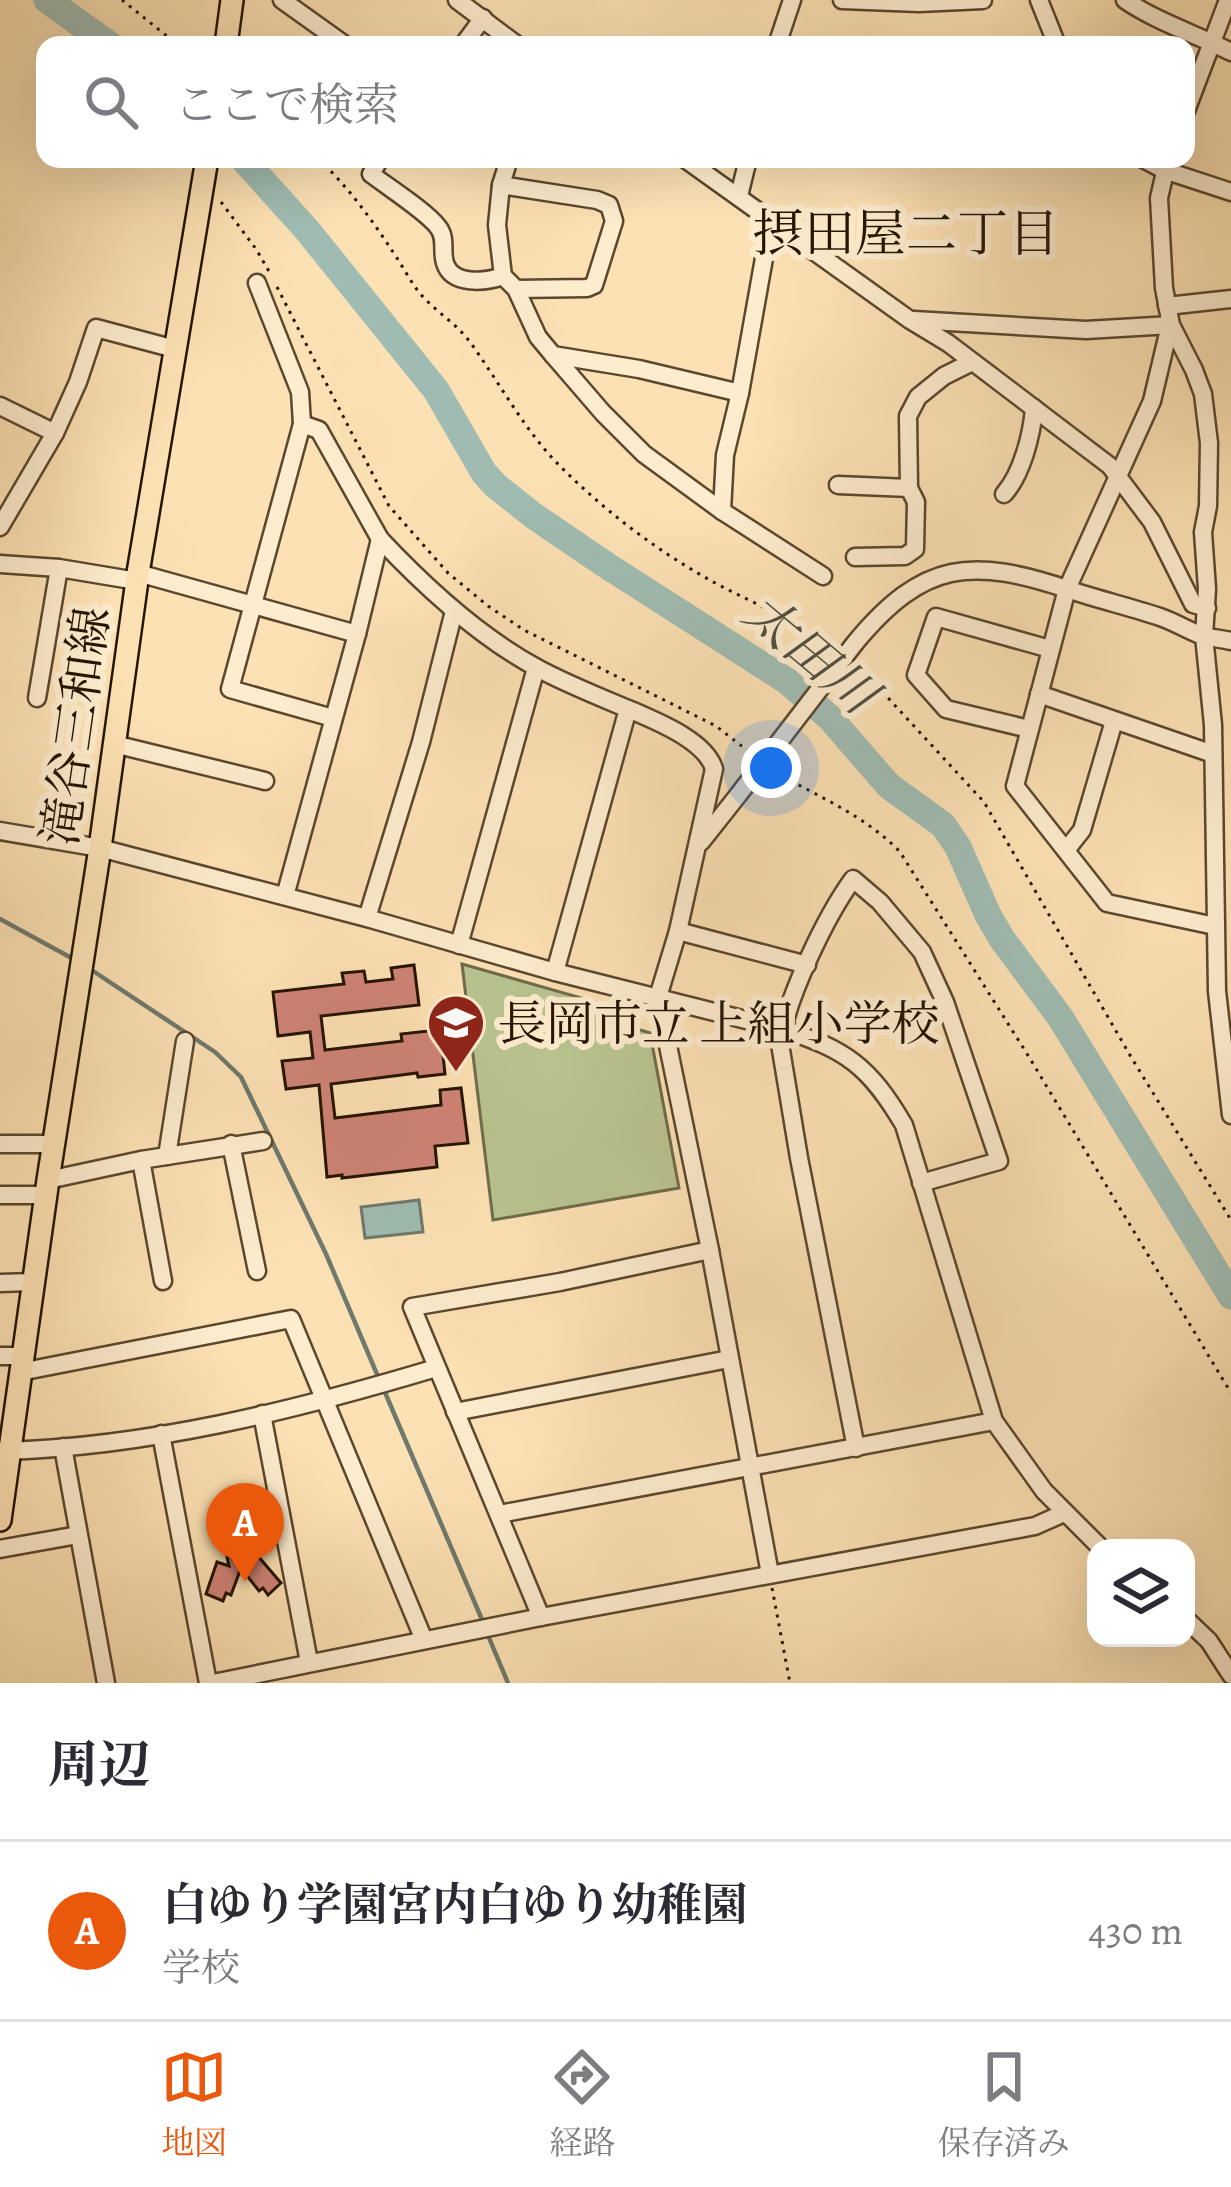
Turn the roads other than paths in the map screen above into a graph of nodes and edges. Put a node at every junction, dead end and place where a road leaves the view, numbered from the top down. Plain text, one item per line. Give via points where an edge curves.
1 (232, 0) edge
2 (282, 0) edge
3 (458, 0) edge
4 (792, 0) edge
5 (842, 0) edge
6 (983, 0) edge
7 (1039, 0) edge
8 (1125, 0) edge
9 (1228, 0) edge
10 (482, 18) junction
11 (227, 36) edge
12 (332, 36) edge
13 (470, 36) edge
14 (506, 36) edge
15 (780, 36) edge
16 (1053, 36) edge
17 (1212, 41) junction
18 (1231, 52) edge
19 (1195, 87) edge
20 (375, 168) edge
21 (506, 168) edge
22 (698, 168) edge
23 (746, 168) edge
24 (1166, 168) edge
25 (1173, 168) edge
26 (205, 170) edge
27 (501, 185) junction
28 (1231, 192) edge
29 (739, 196) junction
30 (771, 219) junction
31 (257, 283) dead end
32 (509, 283) junction
33 (1231, 299) edge
34 (1169, 315) junction
35 (910, 320) junction
36 (175, 349) junction
37 (553, 355) junction
38 (972, 362) junction
39 (740, 393) junction
40 (0, 406) edge
41 (1034, 408) junction
42 (302, 424) junction
43 (55, 433) junction
44 (1117, 479) junction
45 (838, 485) dead end
46 (909, 488) junction
47 (1004, 494) dead end
48 (722, 511) junction
49 (0, 527) edge
50 (380, 539) junction
51 (855, 556) dead end
52 (0, 564) edge
53 (59, 568) junction
54 (823, 576) dead end
55 (138, 577) junction
56 (1067, 589) junction
57 (251, 606) junction
58 (1207, 608) junction
59 (454, 611) junction
60 (357, 634) junction
61 (1204, 636) junction
62 (1231, 640) edge
63 (1050, 649) junction
64 (536, 668) junction
65 (1039, 694) junction
66 (37, 698) dead end
67 (628, 709) junction
68 (333, 718) junction
69 (1114, 722) junction
70 (1029, 730) junction
71 (114, 744) junction
72 (1213, 754) junction
73 (265, 781) dead end
74 (0, 831) edge
75 (100, 848) junction
76 (697, 848) junction
77 (1067, 850) junction
78 (285, 896) junction
79 (367, 918) junction
80 (1215, 926) junction
81 (678, 931) junction
82 (459, 945) junction
83 (808, 965) junction
84 (555, 972) junction
85 (658, 997) junction
86 (782, 1029) junction
87 (185, 1041) dead end
88 (1231, 1115) edge
89 (263, 1141) dead end
90 (0, 1144) edge
91 (54, 1144) junction
92 (231, 1144) junction
93 (167, 1156) junction
94 (141, 1160) junction
95 (922, 1184) junction
96 (47, 1187) junction
97 (0, 1195) edge
98 (710, 1250) junction
99 (257, 1271) dead end
100 (164, 1280) dead end
101 (0, 1282) edge
102 (33, 1282) junction
103 (729, 1359) junction
104 (14, 1361) edge
105 (436, 1368) junction
106 (325, 1402) junction
107 (455, 1412) junction
108 (262, 1414) junction
109 (994, 1421) junction
110 (161, 1434) junction
111 (63, 1447) junction
112 (856, 1448) junction
113 (4, 1451) edge
114 (749, 1467) junction
115 (1064, 1513) junction
116 (500, 1514) junction
117 (0, 1520) edge
118 (79, 1535) junction
119 (1091, 1539) edge
120 (0, 1549) edge
121 (770, 1574) junction
122 (541, 1617) junction
123 (1195, 1628) edge
124 (424, 1640) junction
125 (309, 1662) junction
126 (1231, 1675) edge
127 (106, 1683) edge
128 (210, 1683) edge

1 - 11 main road
2 - 12 street
3 - 10 street
4 - 15 street
5 - 6 street
7 - 16 street
8 - 17 street
9 - 17 street
10 - 13 street
10 - 14 street
17 - 18 street
17 - 19 street
20 - 32 street via 371,174 436,223 451,273
21 - 27 street
22 - 29 street
23 - 29 street
24 - 34 street via 1159,216
25 - 28 street
26 - 36 main road, 滝谷三和線
27 - 32 street via 496,225
27 - 32 street via 597,200 609,205 614,221 594,285
29 - 30 street
30 - 35 street
30 - 39 street
31 - 42 street via 301,392
32 - 37 street
33 - 34 street
34 - 35 street via 1087,330
34 - 44 street via 1152,401
34 - 58 street via 1206,413
35 - 38 street
36 - 43 street via 96,328
36 - 55 main road, 滝谷三和線
37 - 39 street
37 - 48 street via 644,454
38 - 41 street
38 - 46 street via 910,408
39 - 48 street
40 - 43 street
41 - 44 street
41 - 47 street via 1016,481
42 - 50 street via 319,430
42 - 57 street
43 - 49 street
44 - 56 street
44 - 58 street via 1152,522 1193,604
45 - 46 street
46 - 51 street via 915,549
48 - 54 street
50 - 59 street
50 - 60 street
52 - 53 street
53 - 55 street
53 - 66 street
55 - 57 street
55 - 71 main road, 滝谷三和線
56 - 61 street
56 - 63 street
56 - 76 street, bridge via 982,569 942,574 895,601
57 - 60 street
57 - 68 street via 230,689
58 - 61 street
59 - 64 street
59 - 79 street
60 - 68 street
61 - 62 street
61 - 72 street
63 - 65 street
63 - 70 street via 936,617 916,675 946,709
64 - 67 street
64 - 82 street
65 - 69 street
65 - 70 street
67 - 76 street via 713,762
67 - 84 street
68 - 78 street
69 - 72 street
69 - 77 street via 1082,830
70 - 77 street via 1015,786
71 - 73 street
71 - 75 main road, 滝谷三和線
72 - 80 street
74 - 75 street
75 - 78 street
75 - 91 main road, 滝谷三和線
76 - 81 street
77 - 80 street via 1107,903
78 - 79 street
79 - 82 street
80 - 88 street
81 - 83 street
81 - 85 street
82 - 84 street
83 - 86 street
83 - 95 street via 853,879 922,952 999,1161
84 - 85 street
85 - 86 street
85 - 98 street
86 - 95 street via 840,1052 882,1089 904,1125
86 - 112 street
87 - 93 street
89 - 92 street
90 - 91 street
91 - 96 main road, 滝谷三和線
92 - 93 street
92 - 99 street
93 - 94 street
94 - 96 street
94 - 100 street
95 - 109 street
96 - 97 street
96 - 102 main road, 滝谷三和線
98 - 103 street
98 - 105 street via 412,1307
101 - 102 street
102 - 104 main road, 滝谷三和線
103 - 107 street
103 - 114 street
104 - 106 street via 291,1319
104 - 113 main road, 滝谷三和線
105 - 106 street
105 - 107 street
106 - 108 street
106 - 124 street
107 - 116 street
108 - 110 street
108 - 125 street
109 - 112 street
109 - 115 street
110 - 111 street
110 - 128 street
111 - 113 street
111 - 118 street
112 - 114 street
113 - 117 main road, 滝谷三和線
114 - 116 street
114 - 121 street
115 - 119 street
115 - 121 street via 1035,1526
116 - 122 street
118 - 120 street
118 - 127 street
121 - 122 street
122 - 124 street
123 - 126 street
124 - 125 street
125 - 128 street

